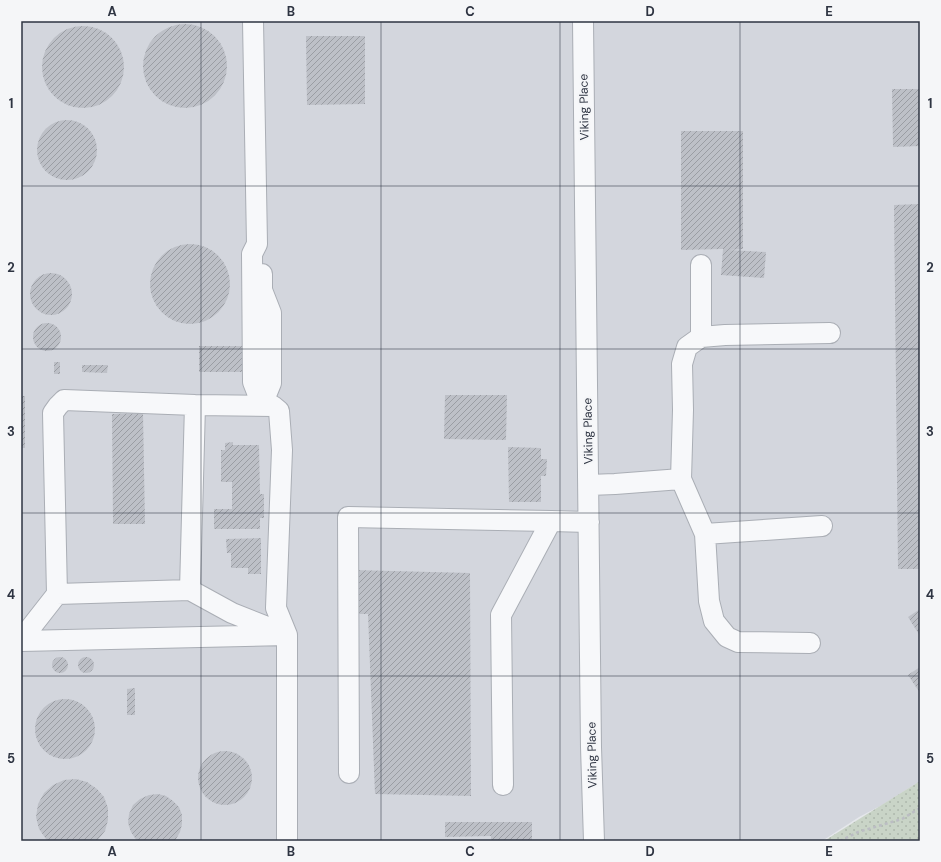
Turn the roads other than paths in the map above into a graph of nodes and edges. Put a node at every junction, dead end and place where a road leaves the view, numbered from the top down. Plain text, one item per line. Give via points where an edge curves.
1 (253, 21) edge
2 (583, 21) edge
3 (701, 265) dead end
4 (830, 333) dead end
5 (701, 337) junction
6 (195, 405) junction
7 (262, 405) junction
8 (681, 479) junction
9 (589, 485) junction
10 (551, 521) junction
11 (589, 522) junction
12 (822, 526) dead end
13 (705, 534) junction
14 (190, 590) junction
15 (57, 594) junction
16 (287, 635) junction
17 (21, 641) edge
18 (810, 643) dead end
19 (348, 773) dead end
20 (503, 786) dead end
21 (287, 841) edge
22 (594, 841) edge

1 - 7 street via 257,244 252,254 253,382
2 - 9 street, Viking Place
3 - 5 street
4 - 5 street
5 - 8 street via 687,347 682,364
6 - 7 street
6 - 14 street
6 - 15 street via 64,400 58,406 53,413
7 - 16 street via 273,406 279,411 282,450 276,608
8 - 9 street
8 - 13 street
9 - 11 street, Viking Place
10 - 11 street
10 - 19 street via 348,517
10 - 20 street via 501,615
11 - 22 street, Viking Place
12 - 13 street
13 - 18 street via 709,601 714,621 727,636 738,642
14 - 15 street
14 - 16 street via 232,613
15 - 17 street
16 - 17 street
16 - 21 street

